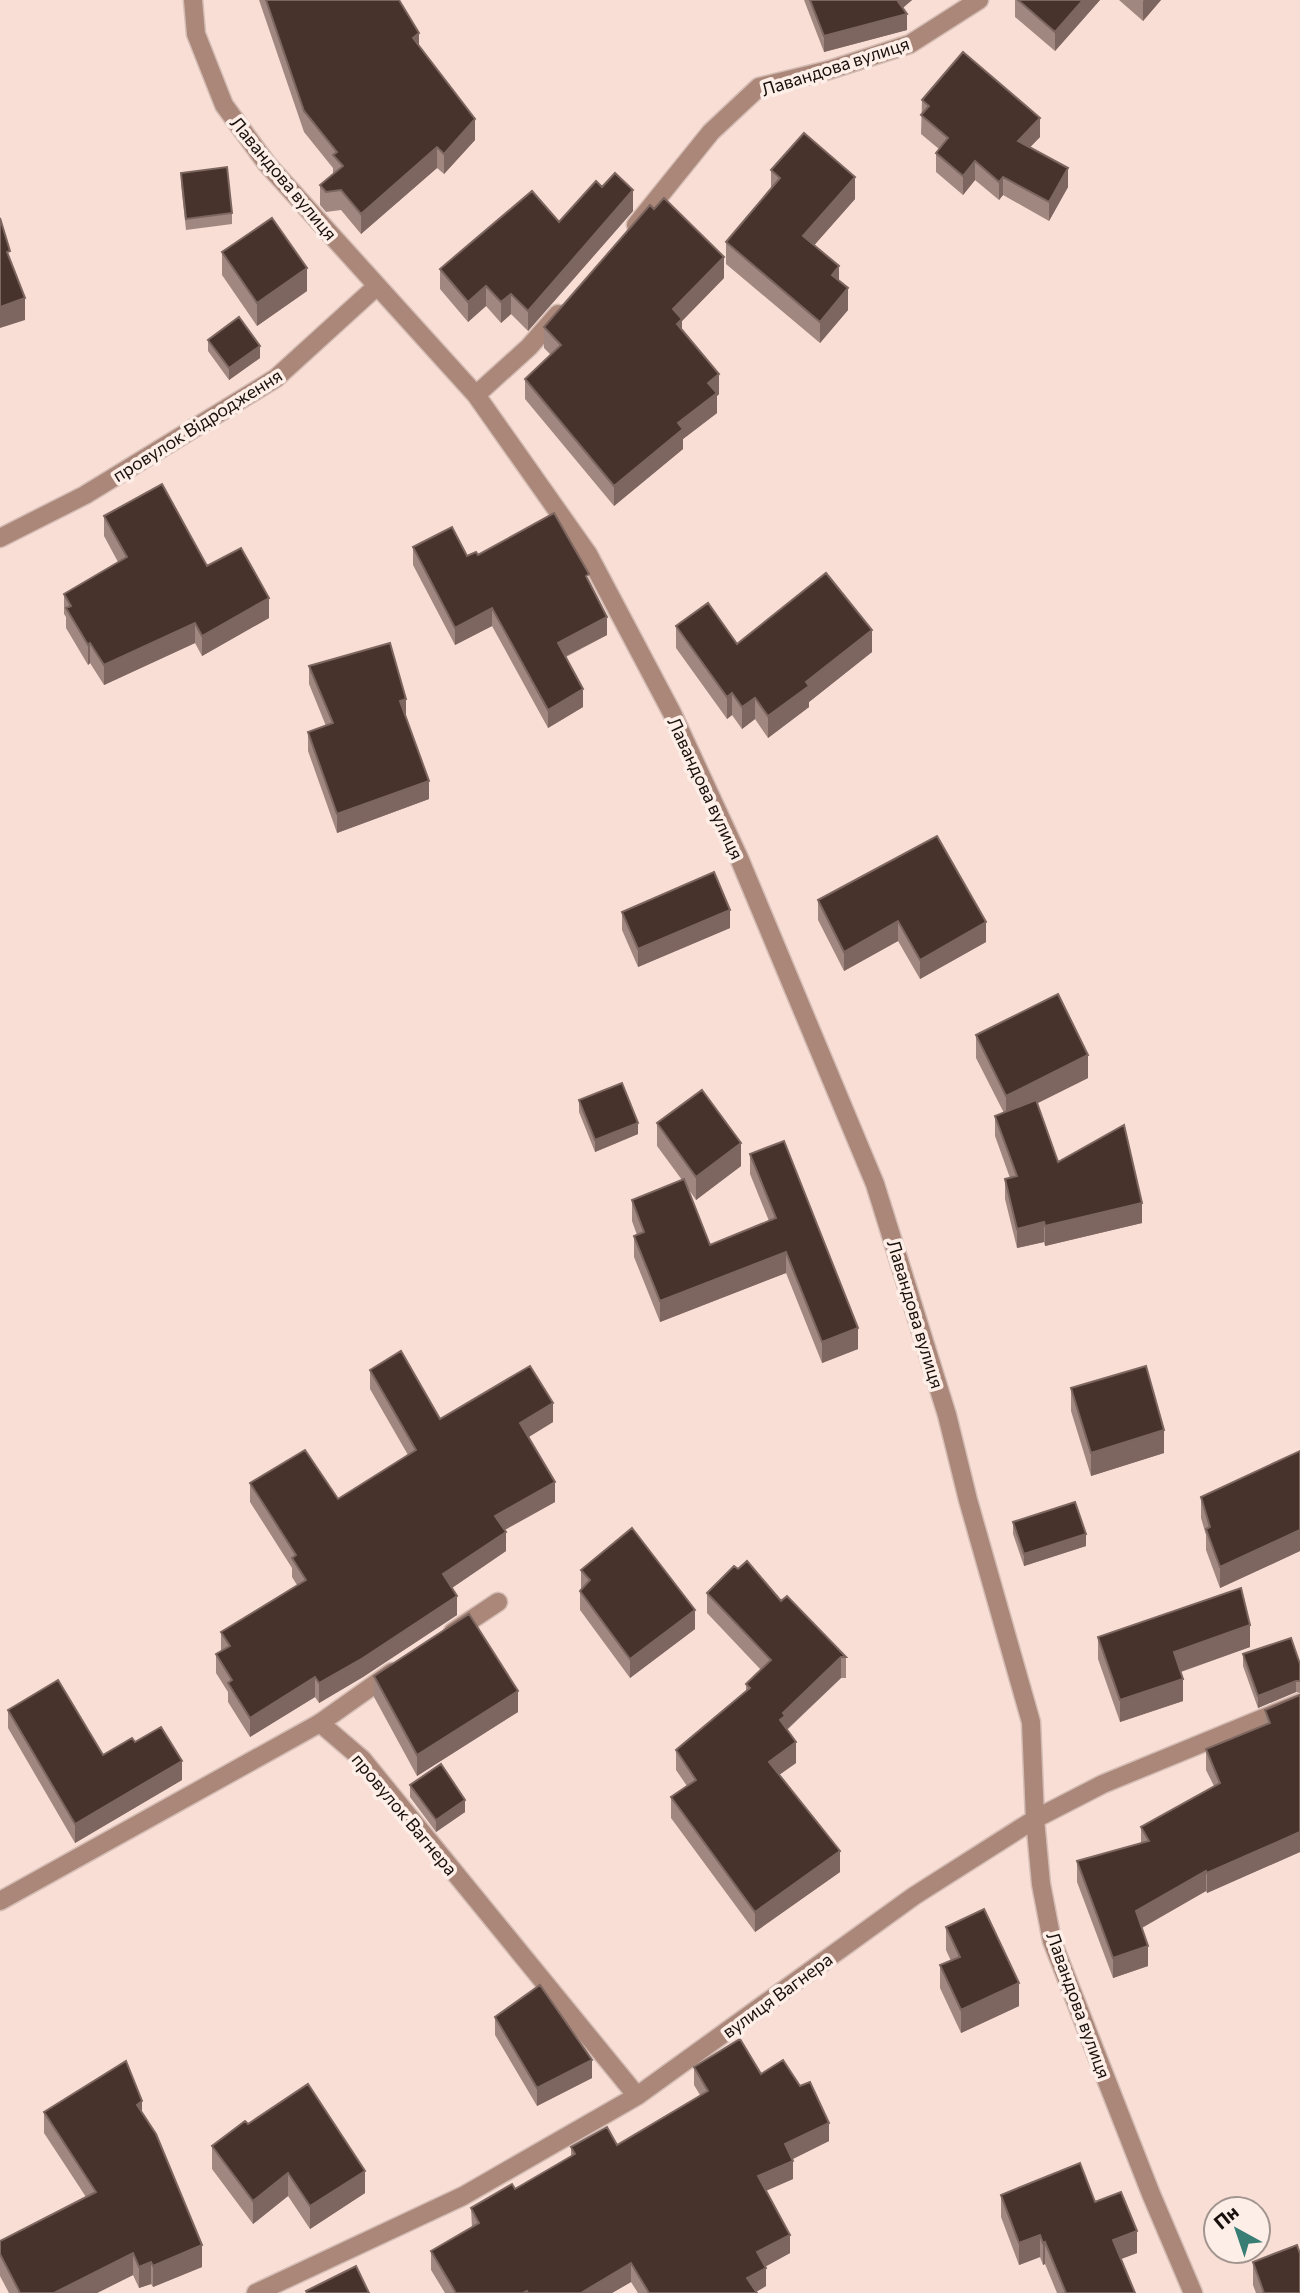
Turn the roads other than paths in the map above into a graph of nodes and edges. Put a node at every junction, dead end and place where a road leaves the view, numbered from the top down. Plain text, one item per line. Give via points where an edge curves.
1 (193, 0) edge
2 (979, 0) edge
3 (624, 239) edge
4 (376, 287) junction
5 (573, 298) edge
6 (476, 394) junction
7 (0, 538) edge
8 (498, 1602) dead end
9 (443, 1639) edge
10 (410, 1660) edge
11 (1300, 1703) edge
12 (320, 1723) junction
13 (1035, 1819) junction
14 (0, 1901) edge
15 (638, 2096) junction
16 (256, 2293) edge
17 (1193, 2293) edge

1 - 4 street, Лавандова вулиця via 196,34 224,105 267,164
2 - 3 street, Лавандова вулиця via 910,44 759,88 711,132
4 - 6 street, Лавандова вулиця
4 - 7 street, провулок Відродження via 276,378 85,495
5 - 6 street via 529,347
6 - 13 street, Лавандова вулиця via 588,554 672,713 739,858 875,1184 947,1415 1031,1722
8 - 9 street
10 - 12 street
11 - 13 street, вулиця Вагнера via 1104,1784
12 - 14 street
12 - 15 street, провулок Вагнера via 362,1759
13 - 15 street, вулиця Вагнера via 914,1896
13 - 17 street, Лавандова вулиця via 1052,1941
15 - 16 street, вулиця Вагнера via 463,2196

